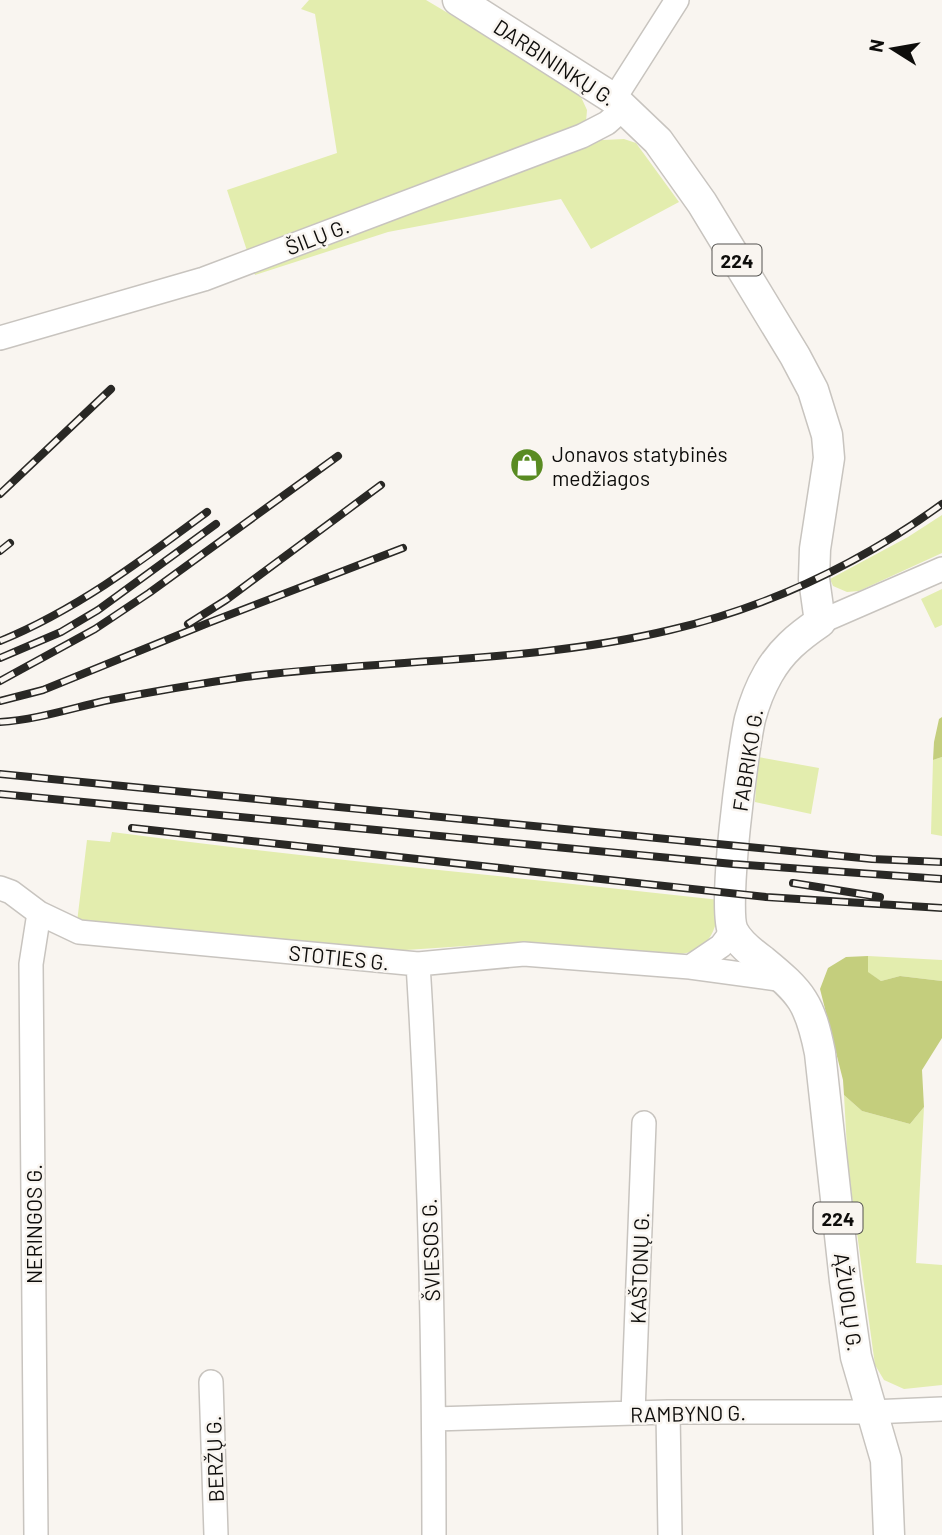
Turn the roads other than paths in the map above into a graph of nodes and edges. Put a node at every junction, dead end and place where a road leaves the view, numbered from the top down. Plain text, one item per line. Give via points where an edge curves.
1 (458, 0) edge
2 (677, 0) edge
3 (619, 103) junction
4 (0, 338) edge
5 (942, 569) edge
6 (820, 622) junction
7 (0, 888) edge
8 (39, 914) junction
9 (733, 930) junction
10 (418, 964) junction
11 (690, 967) junction
12 (785, 980) junction
13 (644, 1123) dead end
14 (211, 1382) dead end
15 (942, 1409) edge
16 (668, 1412) junction
17 (871, 1412) junction
18 (633, 1413) junction
19 (434, 1419) junction
20 (36, 1535) edge
21 (216, 1535) edge
22 (434, 1535) edge
23 (670, 1535) edge
24 (890, 1535) edge

1 - 3 main road, DARBININKŲ G. / 224
2 - 3 street
3 - 4 street, ŠILŲ G. via 607,123 582,136 204,279
3 - 6 main road, DARBININKŲ G. / 224 via 658,141 685,177 813,390 823,415 829,458 815,549
5 - 6 street, FABRIKO G.
6 - 9 main road, FABRIKO G. via 783,652 767,675 751,715 730,894
7 - 8 street, STOTIES G.
8 - 10 street, STOTIES G. via 79,932
8 - 20 street, NERINGOS G. via 31,964
9 - 11 street via 721,946
9 - 12 main road, ĄŽUOLŲ G. / 224
10 - 11 street, STOTIES G. via 524,954
10 - 19 street, ŠVIESOS G.
11 - 12 street, STOTIES G.
12 - 17 main road, ĄŽUOLŲ G. / 224 via 807,1005 820,1053 845,1281 856,1357
13 - 18 street, KAŠTONŲ G.
14 - 21 street, BERŽŲ G.
15 - 17 street, RAMBYNO G.
16 - 17 street, RAMBYNO G.
16 - 18 street, RAMBYNO G.
16 - 23 street
17 - 24 main road, ĄŽUOLŲ G. / 224 via 886,1460
18 - 19 street, RAMBYNO G.
19 - 22 street, ŠVIESOS G.

